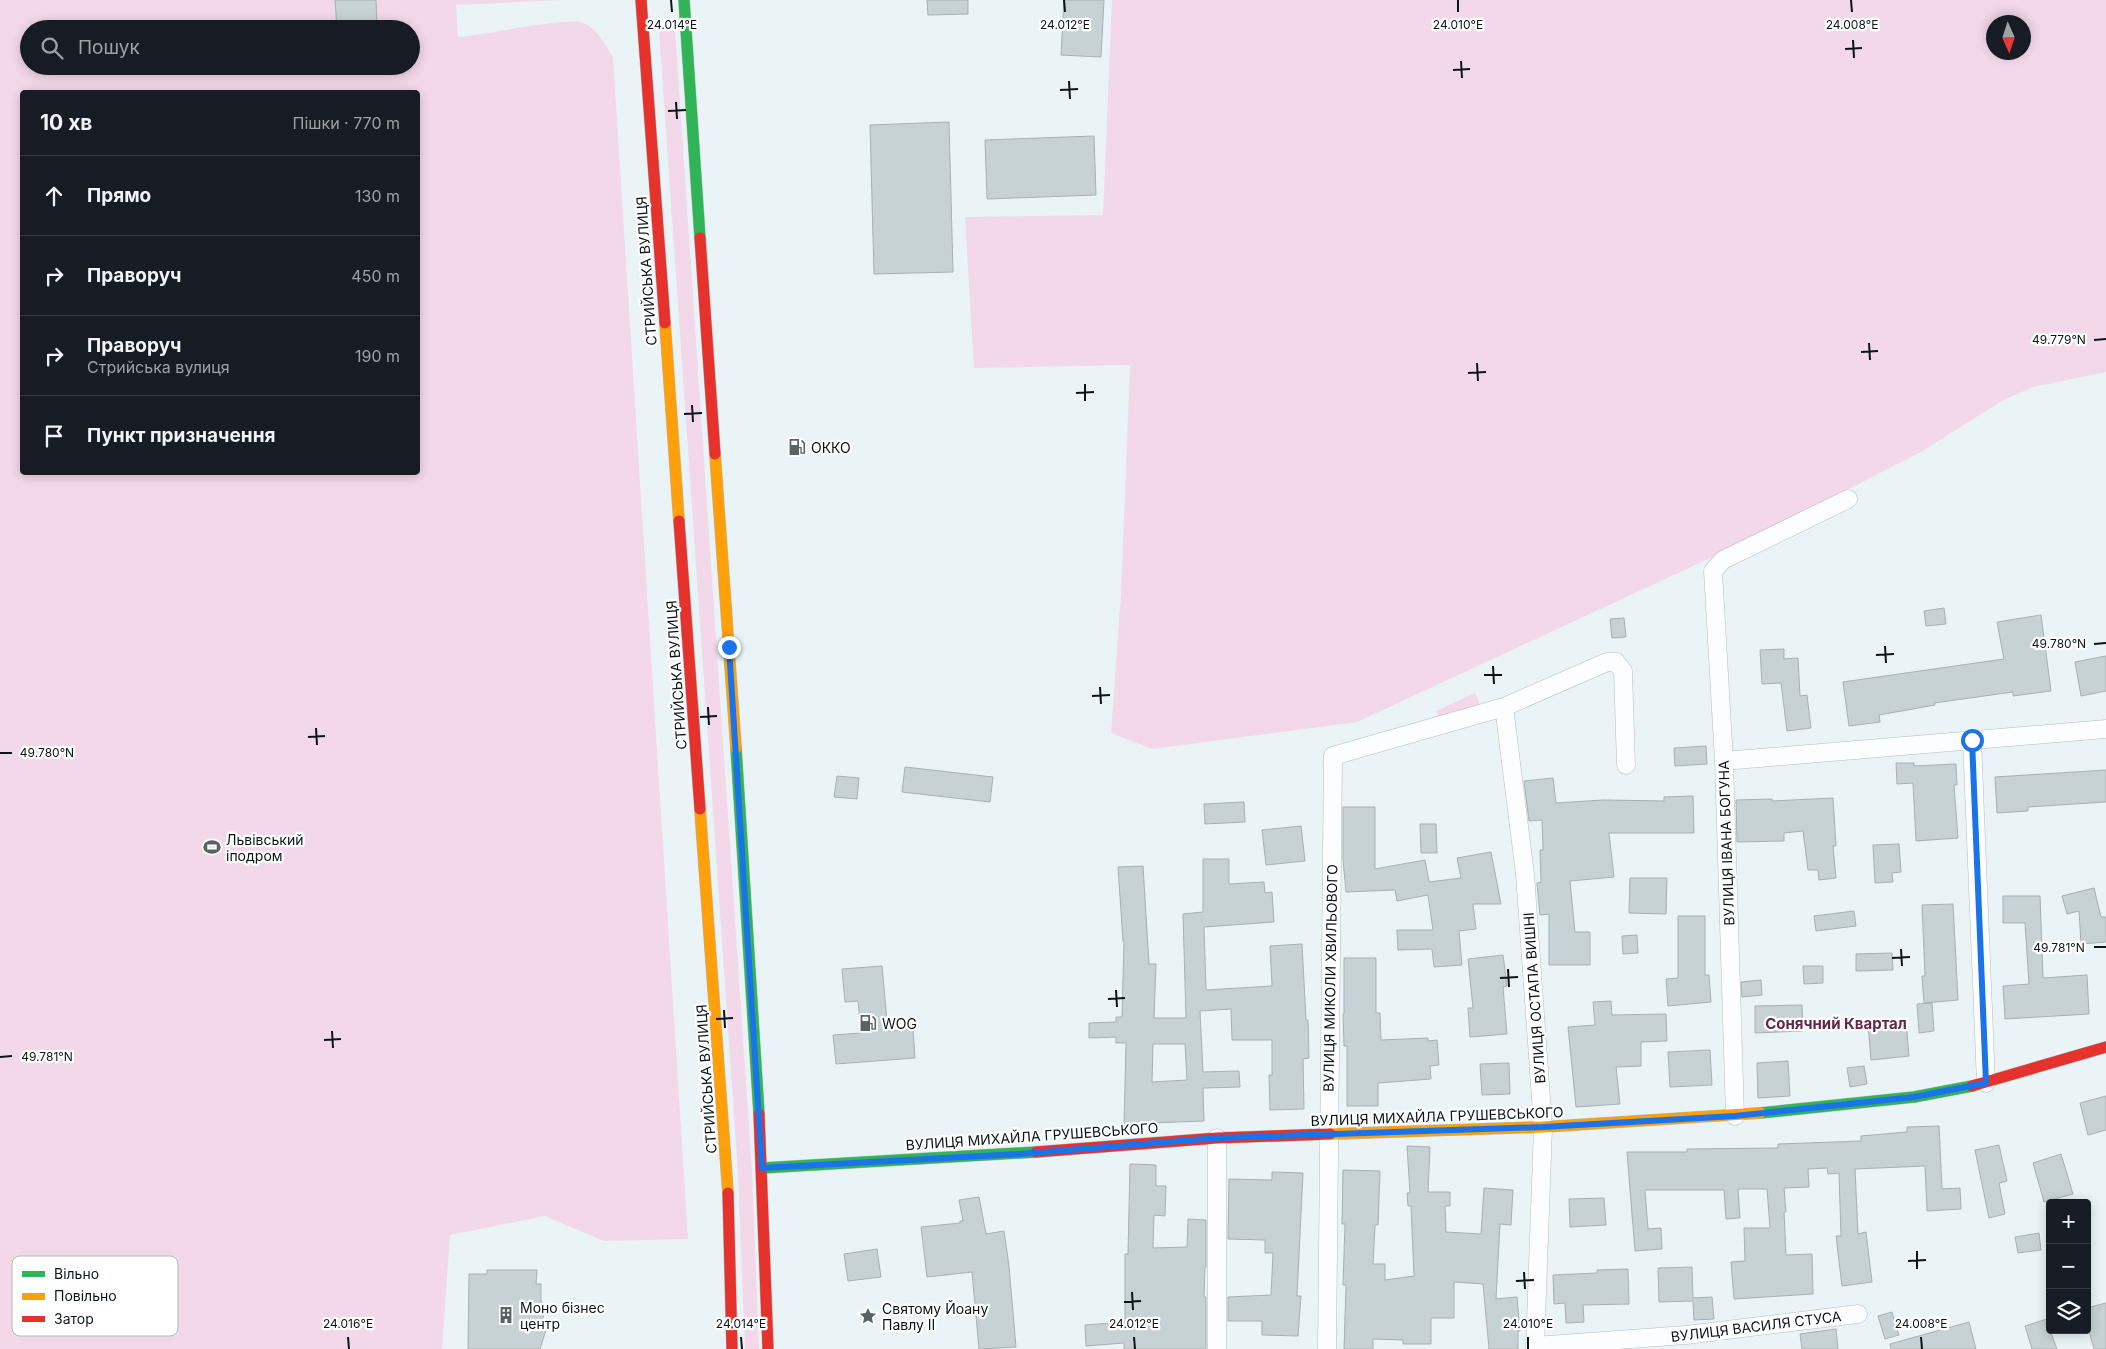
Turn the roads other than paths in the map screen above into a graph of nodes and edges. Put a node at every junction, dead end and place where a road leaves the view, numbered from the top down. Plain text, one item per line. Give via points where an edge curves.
1 (641, 0) edge
2 (684, 0) edge
3 (1848, 499) dead end
4 (1504, 707) junction
5 (2106, 729) edge
6 (1972, 740) junction
7 (1724, 761) junction
8 (1626, 765) dead end
9 (2106, 1047) edge
10 (1986, 1083) junction
11 (1735, 1116) junction
12 (1543, 1127) junction
13 (1329, 1135) junction
14 (1217, 1138) junction
15 (762, 1168) junction
16 (1858, 1314) dead end
17 (1535, 1348) edge
18 (732, 1349) edge
19 (768, 1349) edge
20 (1217, 1349) edge
21 (1327, 1349) edge

1 - 18 main road, СТРИЙСЬКА ВУЛИЦЯ via 728,1184
2 - 15 main road via 728,620
3 - 7 street, ВУЛИЦЯ ІВАНА БОГУНА via 1723,560 1714,570
4 - 8 street via 1607,662 1616,662 1623,671
4 - 12 street, ВУЛИЦЯ ОСТАПА ВИШНІ via 1525,874
4 - 13 street, ВУЛИЦЯ МИКОЛИ ХВИЛЬОВОГО via 1332,756
5 - 6 street
6 - 7 street
6 - 10 street
7 - 11 street, ВУЛИЦЯ ІВАНА БОГУНА
9 - 10 main road, ВУЛИЦЯ МИХАЙЛА ГРУШЕВСЬКОГО
10 - 11 main road, ВУЛИЦЯ МИХАЙЛА ГРУШЕВСЬКОГО via 1914,1097
11 - 12 main road, ВУЛИЦЯ МИХАЙЛА ГРУШЕВСЬКОГО
12 - 13 main road, ВУЛИЦЯ МИХАЙЛА ГРУШЕВСЬКОГО
12 - 17 street, ВУЛИЦЯ ОСТАПА ВИШНІ
13 - 14 main road, ВУЛИЦЯ МИХАЙЛА ГРУШЕВСЬКОГО
13 - 21 street, ВУЛИЦЯ МИКОЛИ ХВИЛЬОВОГО
14 - 15 main road, ВУЛИЦЯ МИХАЙЛА ГРУШЕВСЬКОГО via 1020,1154
14 - 20 street
15 - 19 main road
16 - 17 street, ВУЛИЦЯ ВАСИЛЯ СТУСА via 1686,1335

